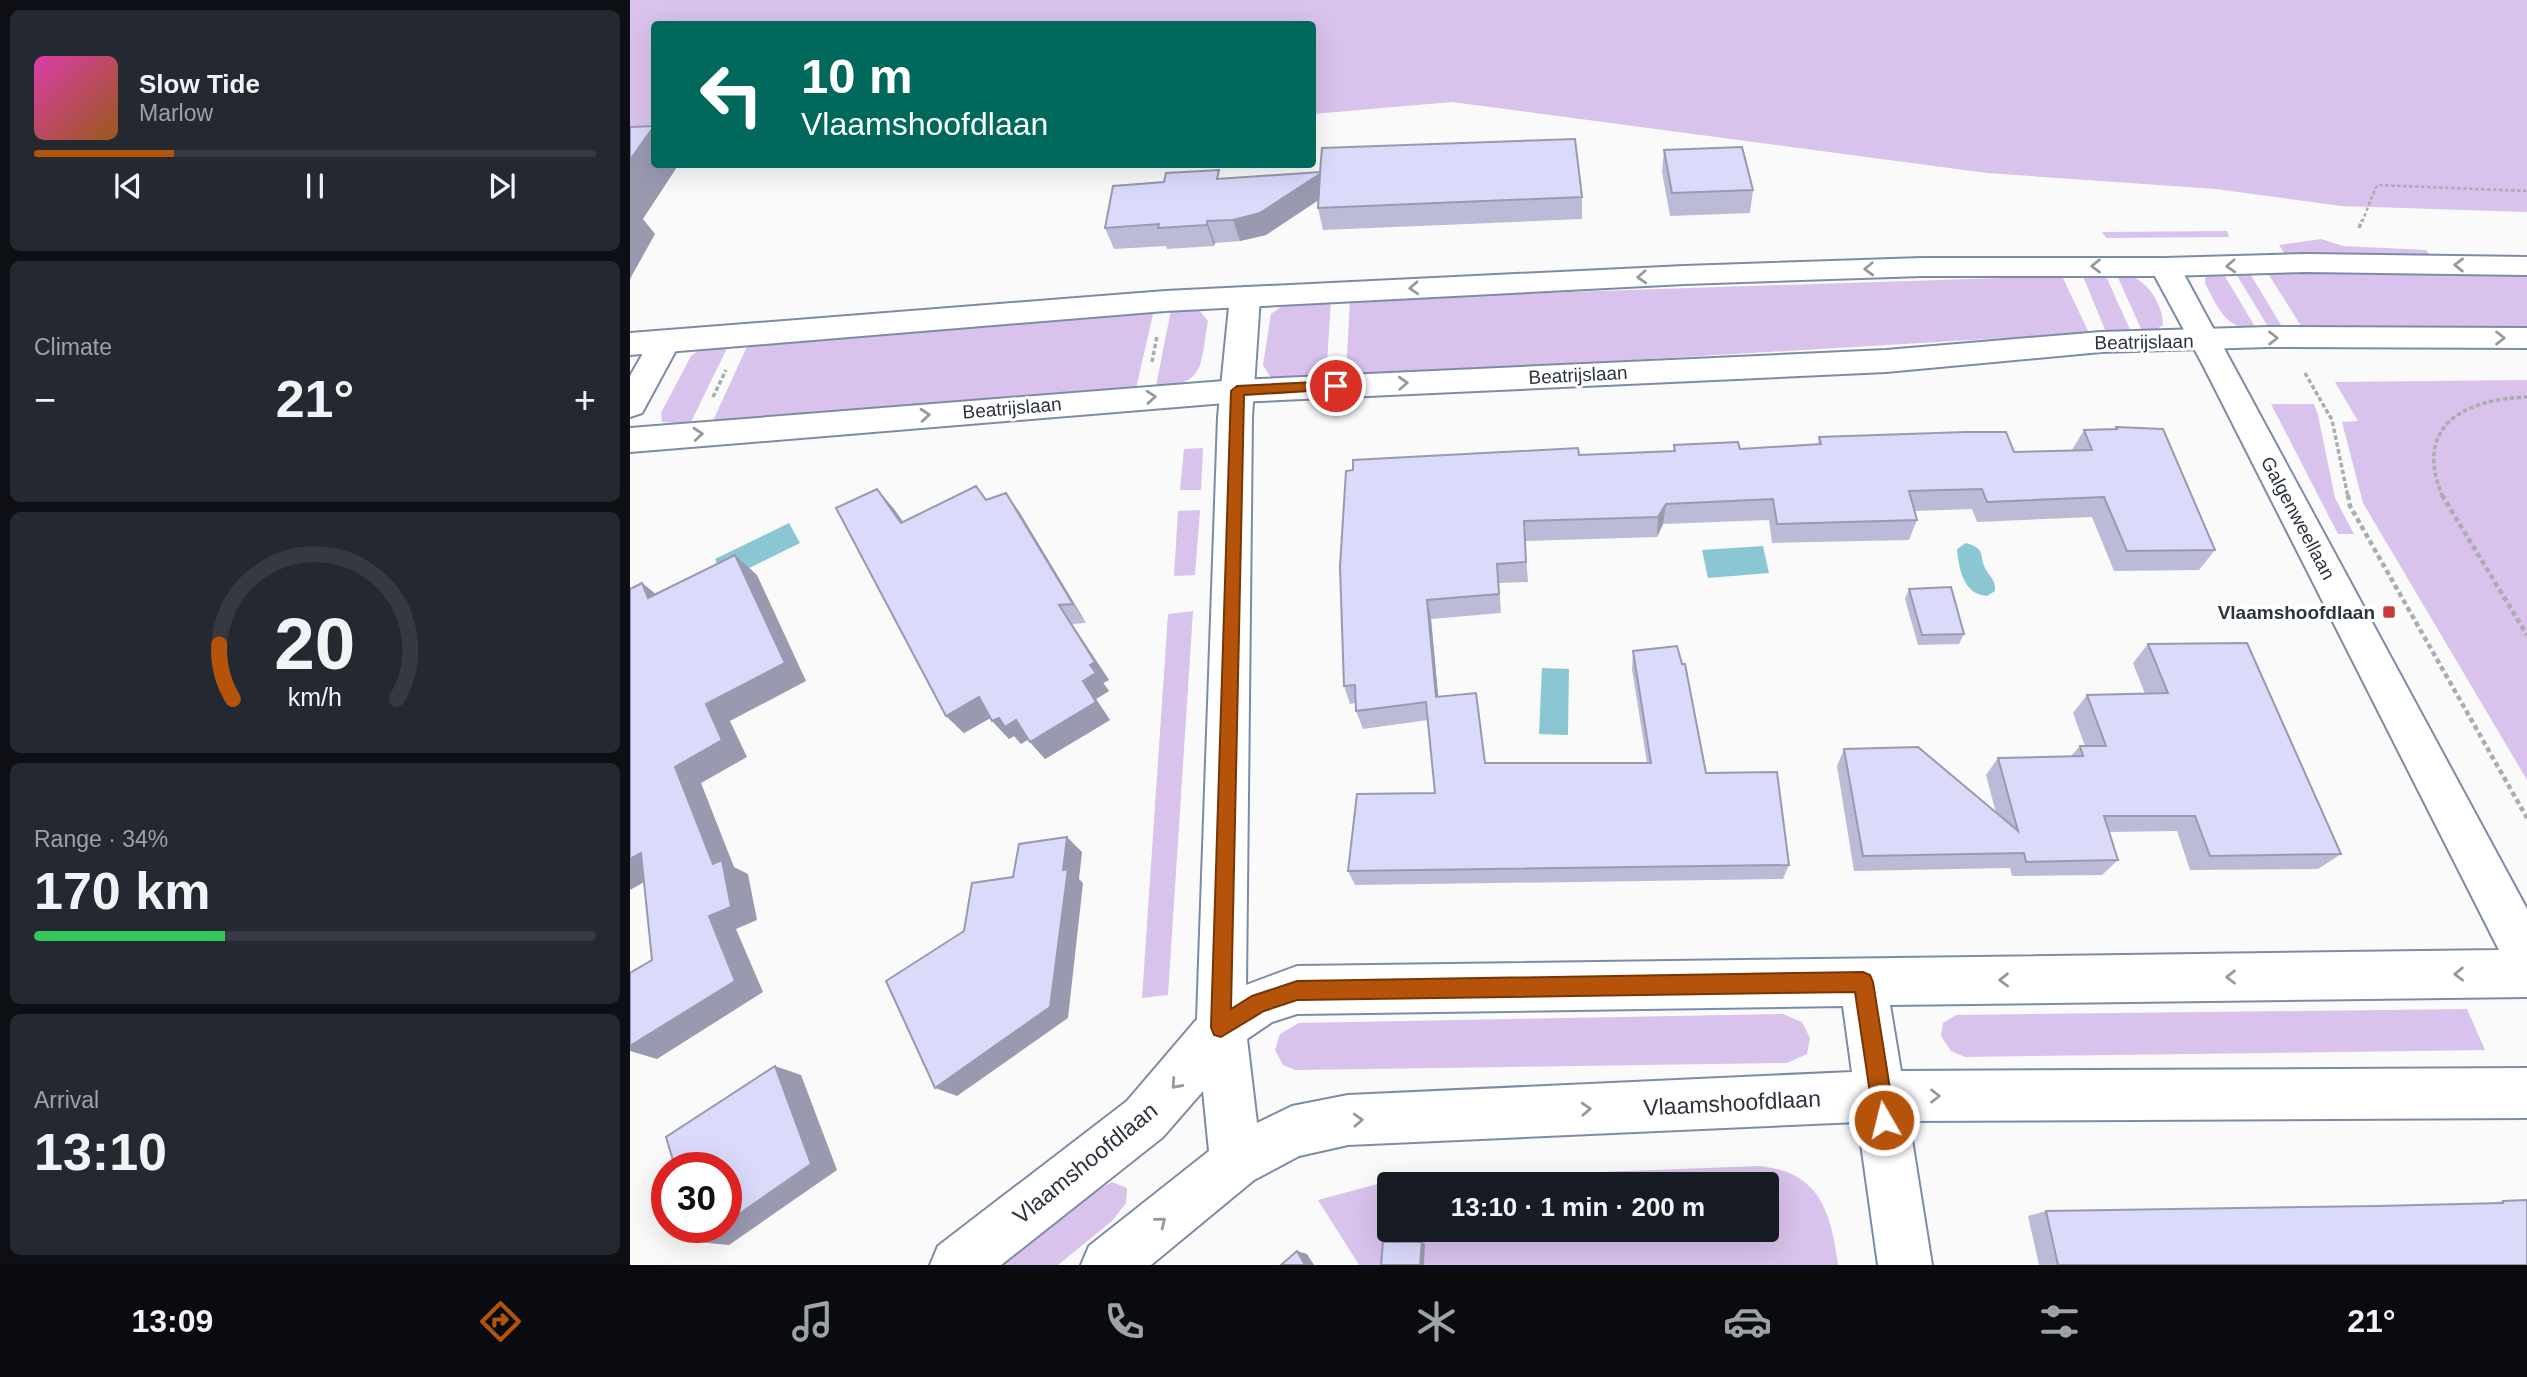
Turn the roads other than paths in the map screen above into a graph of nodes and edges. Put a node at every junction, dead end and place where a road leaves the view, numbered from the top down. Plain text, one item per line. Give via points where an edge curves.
1 (2527, 266) edge
2 (2165, 267) junction
3 (1245, 297) junction
4 (2527, 338) edge
5 (665, 341) junction
6 (2205, 341) junction
7 (630, 344) edge
8 (1237, 391) junction
9 (630, 405) edge
10 (630, 440) edge
11 (2527, 956) edge
12 (2527, 973) edge
13 (1863, 982) junction
14 (1221, 1027) junction
15 (2527, 1093) edge
16 (1881, 1096) junction
17 (1236, 1162) junction
18 (957, 1265) edge
19 (1108, 1265) edge
20 (1905, 1265) edge

1 -> 2 street via 2307,263
2 -> 3 street via 1922,267 1698,274
2 - 6 street, Galgenweellaan
3 - 5 street
3 - 8 street
6 -> 4 street, Beatrijslaan
5 - 7 street
5 - 9 street
8 -> 6 street, Beatrijslaan via 1886,361 2101,342
6 - 11 street, Galgenweellaan
10 -> 8 street, Beatrijslaan
8 - 14 street
12 -> 13 street, Vlaamshoofdlaan
13 - 14 street, Vlaamshoofdlaan via 1297,990 1259,1003
13 - 16 street
14 - 17 street
14 -> 18 street, Vlaamshoofdlaan via 1145,1119
16 -> 15 street, Vlaamshoofdlaan
17 -> 16 street, Vlaamshoofdlaan via 1292,1132 1348,1120
16 - 20 street
19 -> 17 street, Vlaamshoofdlaan

